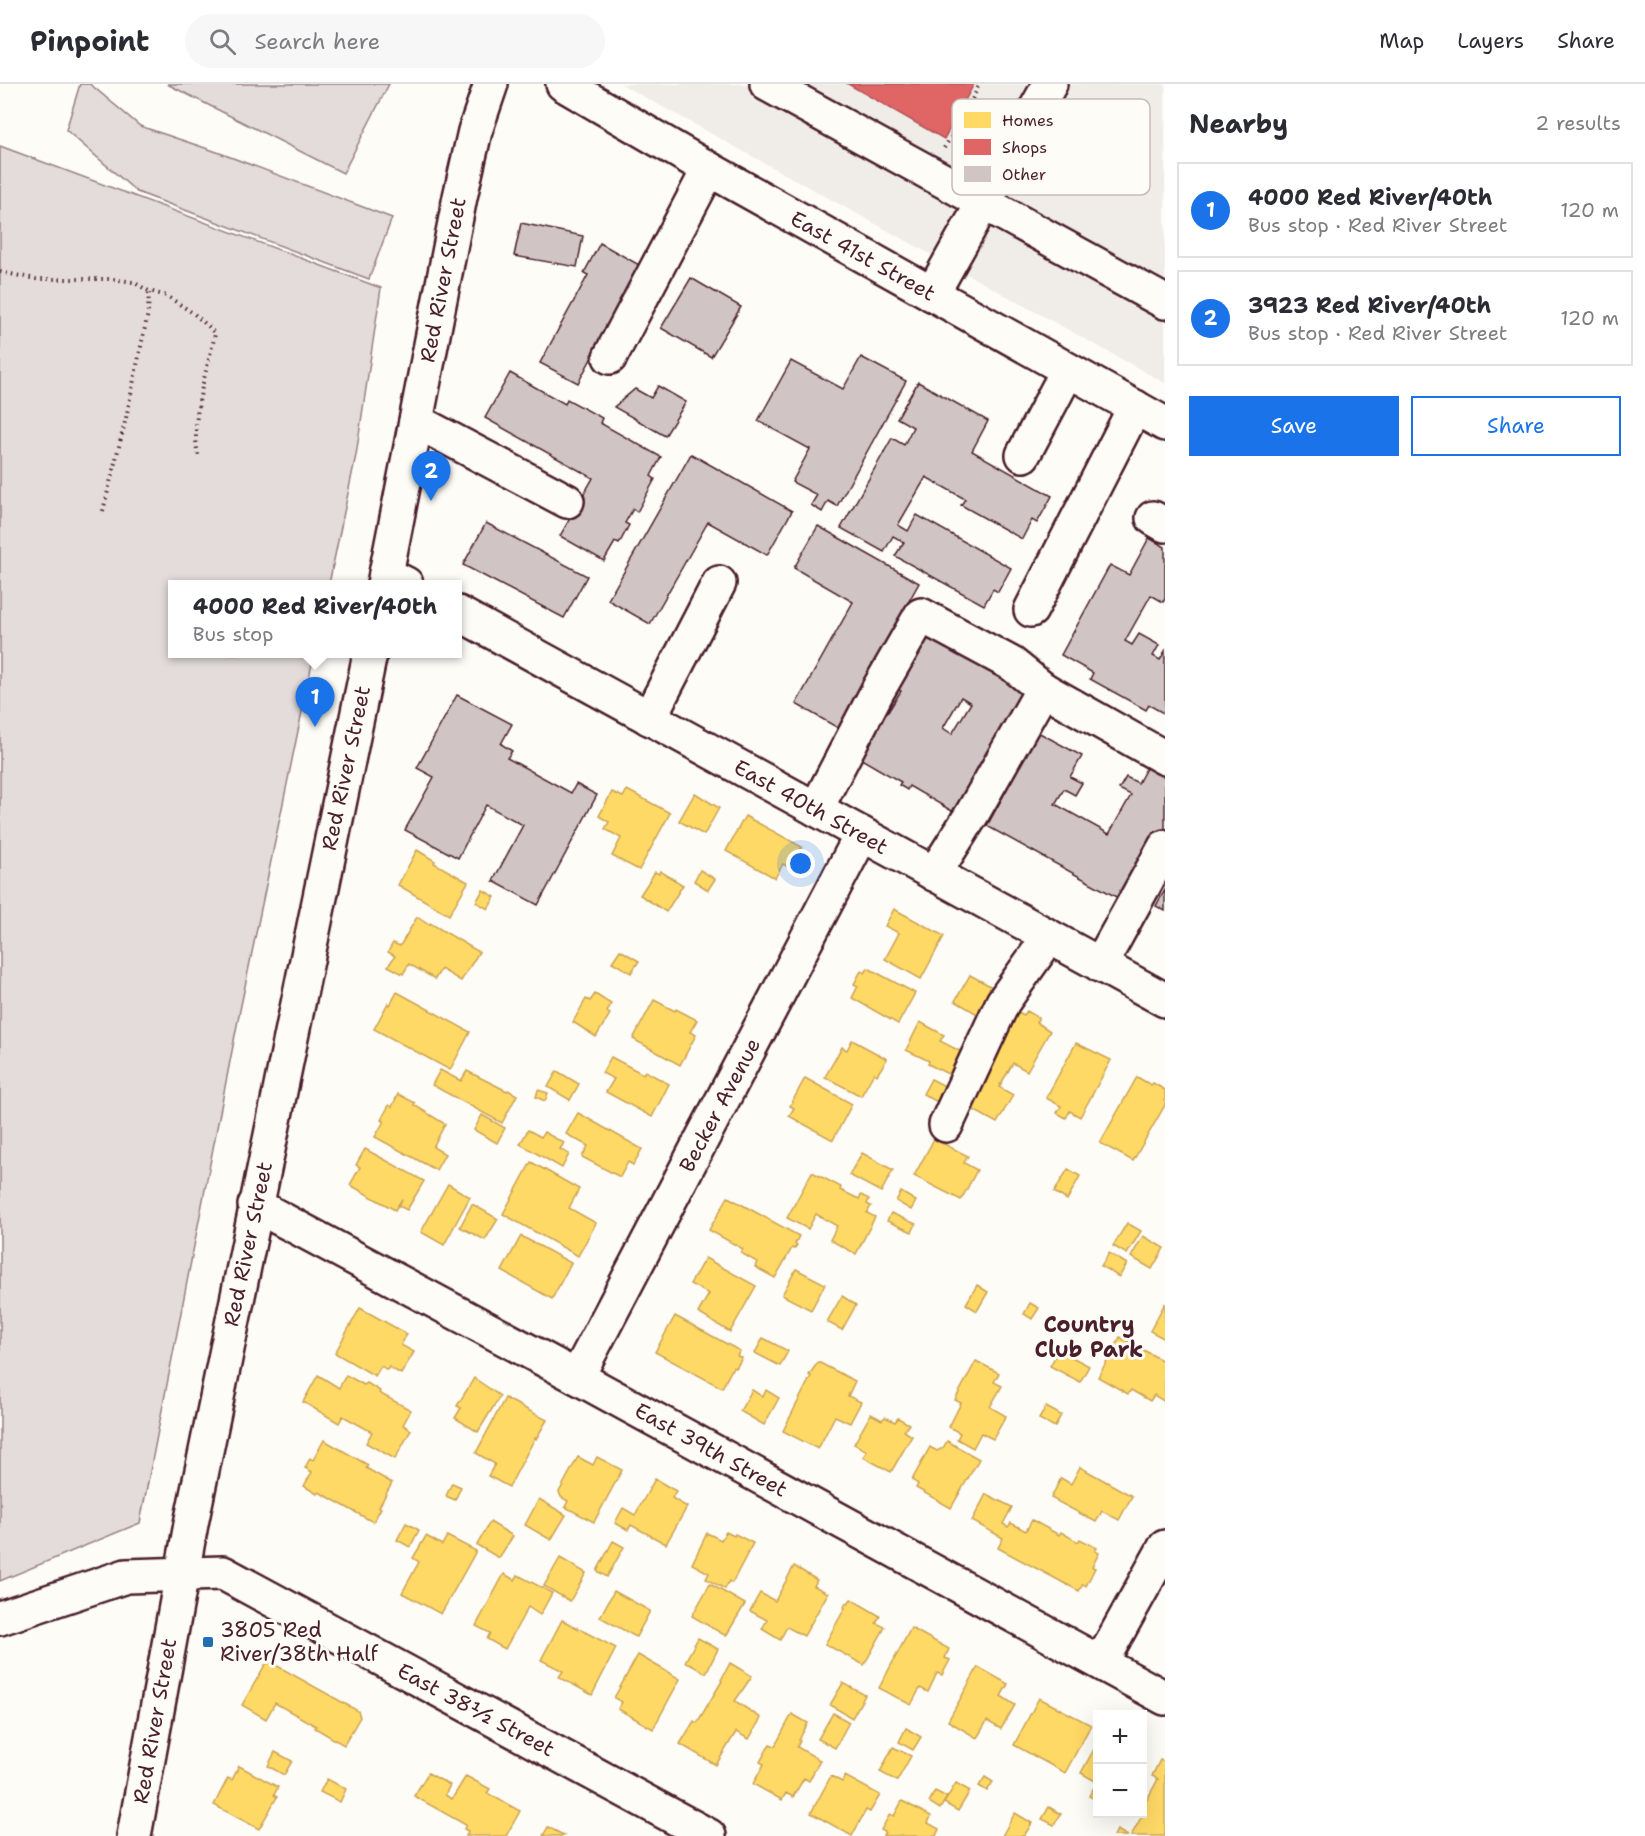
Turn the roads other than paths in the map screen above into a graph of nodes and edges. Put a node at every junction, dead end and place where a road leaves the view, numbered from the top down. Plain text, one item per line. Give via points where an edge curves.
1 (491, 84) edge
2 (563, 84) edge
3 (766, 84) edge
4 (1050, 84) edge
5 (1041, 99) edge
6 (709, 170) junction
7 (952, 185) edge
8 (970, 195) edge
9 (987, 195) edge
10 (983, 202) junction
11 (932, 294) junction
12 (1165, 302) edge
13 (610, 357) dead end
14 (1068, 370) junction
15 (1135, 407) junction
16 (416, 421) junction
17 (1165, 424) edge
18 (1023, 455) dead end
19 (567, 501) dead end
20 (392, 580) edge
21 (719, 583) dead end
22 (1031, 610) dead end
23 (462, 615) edge
24 (369, 658) edge
25 (1043, 689) junction
26 (649, 718) junction
27 (1165, 758) edge
28 (816, 809) junction
29 (862, 834) junction
30 (1165, 847) edge
31 (934, 874) junction
32 (1049, 937) junction
33 (1100, 965) junction
34 (1165, 1000) edge
35 (946, 1125) dead end
36 (255, 1205) junction
37 (577, 1377) junction
38 (1165, 1547) edge
39 (182, 1574) junction
40 (0, 1618) edge
41 (1101, 1662) junction
42 (1165, 1698) edge
43 (134, 1836) edge
44 (709, 1836) edge

1 - 16 street, Red River Street via 459,197
2 - 6 street, East 41st Street
3 - 7 street
4 - 5 street
6 - 11 street, East 41st Street
6 - 13 street
8 - 10 street
9 - 10 street
10 - 11 street
10 - 12 street
11 - 14 street, East 41st Street
14 - 15 street, East 41st Street
14 - 18 street
15 - 17 street, East 41st Street
15 - 22 street
16 - 19 street
16 - 20 street, Red River Street
21 - 26 street
23 - 26 street, East 40th Street
24 - 36 street, Red River Street
25 - 27 street
25 - 28 street via 1012,664 921,615
25 - 31 street
26 - 28 street, East 40th Street
28 - 29 street, East 40th Street
29 - 31 street, East 40th Street
29 - 37 street, Becker Avenue
30 - 33 street
31 - 32 street, East 40th Street
32 - 33 street, East 40th Street
32 - 35 street via 1003,1002
33 - 34 street, East 40th Street
36 - 37 street, East 39th Street
36 - 39 street, Red River Street
37 - 41 street, East 39th Street
38 - 41 street
39 - 40 street, East 38½ Street via 126,1576
39 - 43 street, Red River Street
39 - 44 street, East 38½ Street via 223,1573
41 - 42 street, East 39th Street

